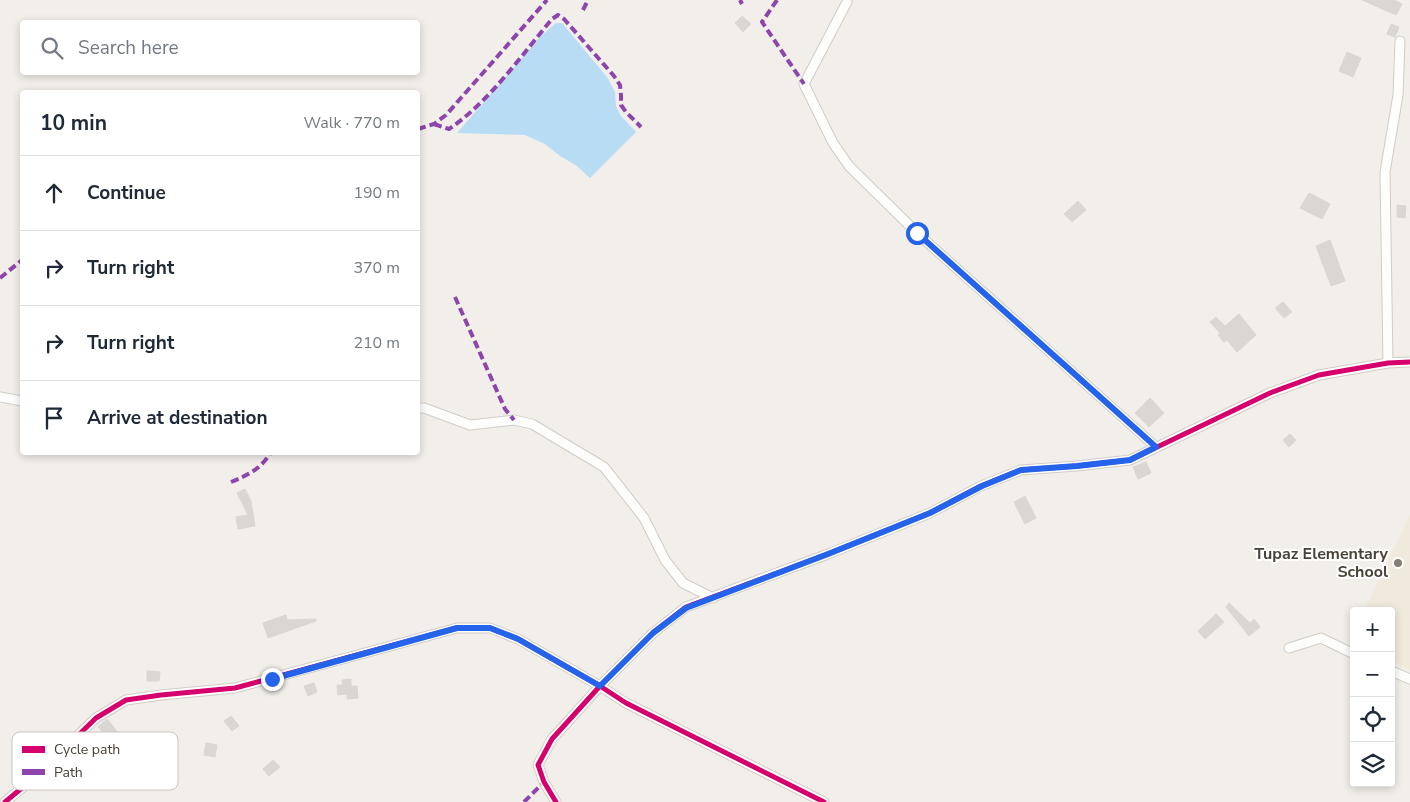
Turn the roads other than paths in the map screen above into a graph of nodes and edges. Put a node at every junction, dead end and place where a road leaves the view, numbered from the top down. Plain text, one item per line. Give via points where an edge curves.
1 (847, 2) dead end
2 (1400, 41) dead end
3 (1410, 362) edge
4 (1388, 363) junction
5 (0, 397) edge
6 (20, 401) edge
7 (420, 408) edge
8 (1156, 447) junction
9 (713, 598) junction
10 (1289, 648) dead end
11 (1350, 652) edge
12 (1395, 673) edge
13 (1410, 679) edge
14 (600, 686) junction
15 (82, 732) edge
16 (20, 790) edge
17 (5, 802) edge
18 (556, 802) edge
19 (824, 802) edge

1 - 8 street via 804,84 838,151 917,233
2 - 4 street via 1398,95 1385,172
3 - 4 street
4 - 8 street via 1319,376 1270,393
5 - 6 street
7 - 9 street via 470,425 514,420 532,424 604,467 644,518 665,560 682,583
8 - 9 street via 1130,460 1021,470 930,513
9 - 14 street via 686,608 653,633
10 - 11 street via 1321,638
12 - 13 street
14 - 15 street via 518,639 490,628 457,628 236,688 126,700 96,718
14 - 18 street via 552,740 538,765
14 - 19 street via 626,703
16 - 17 street

